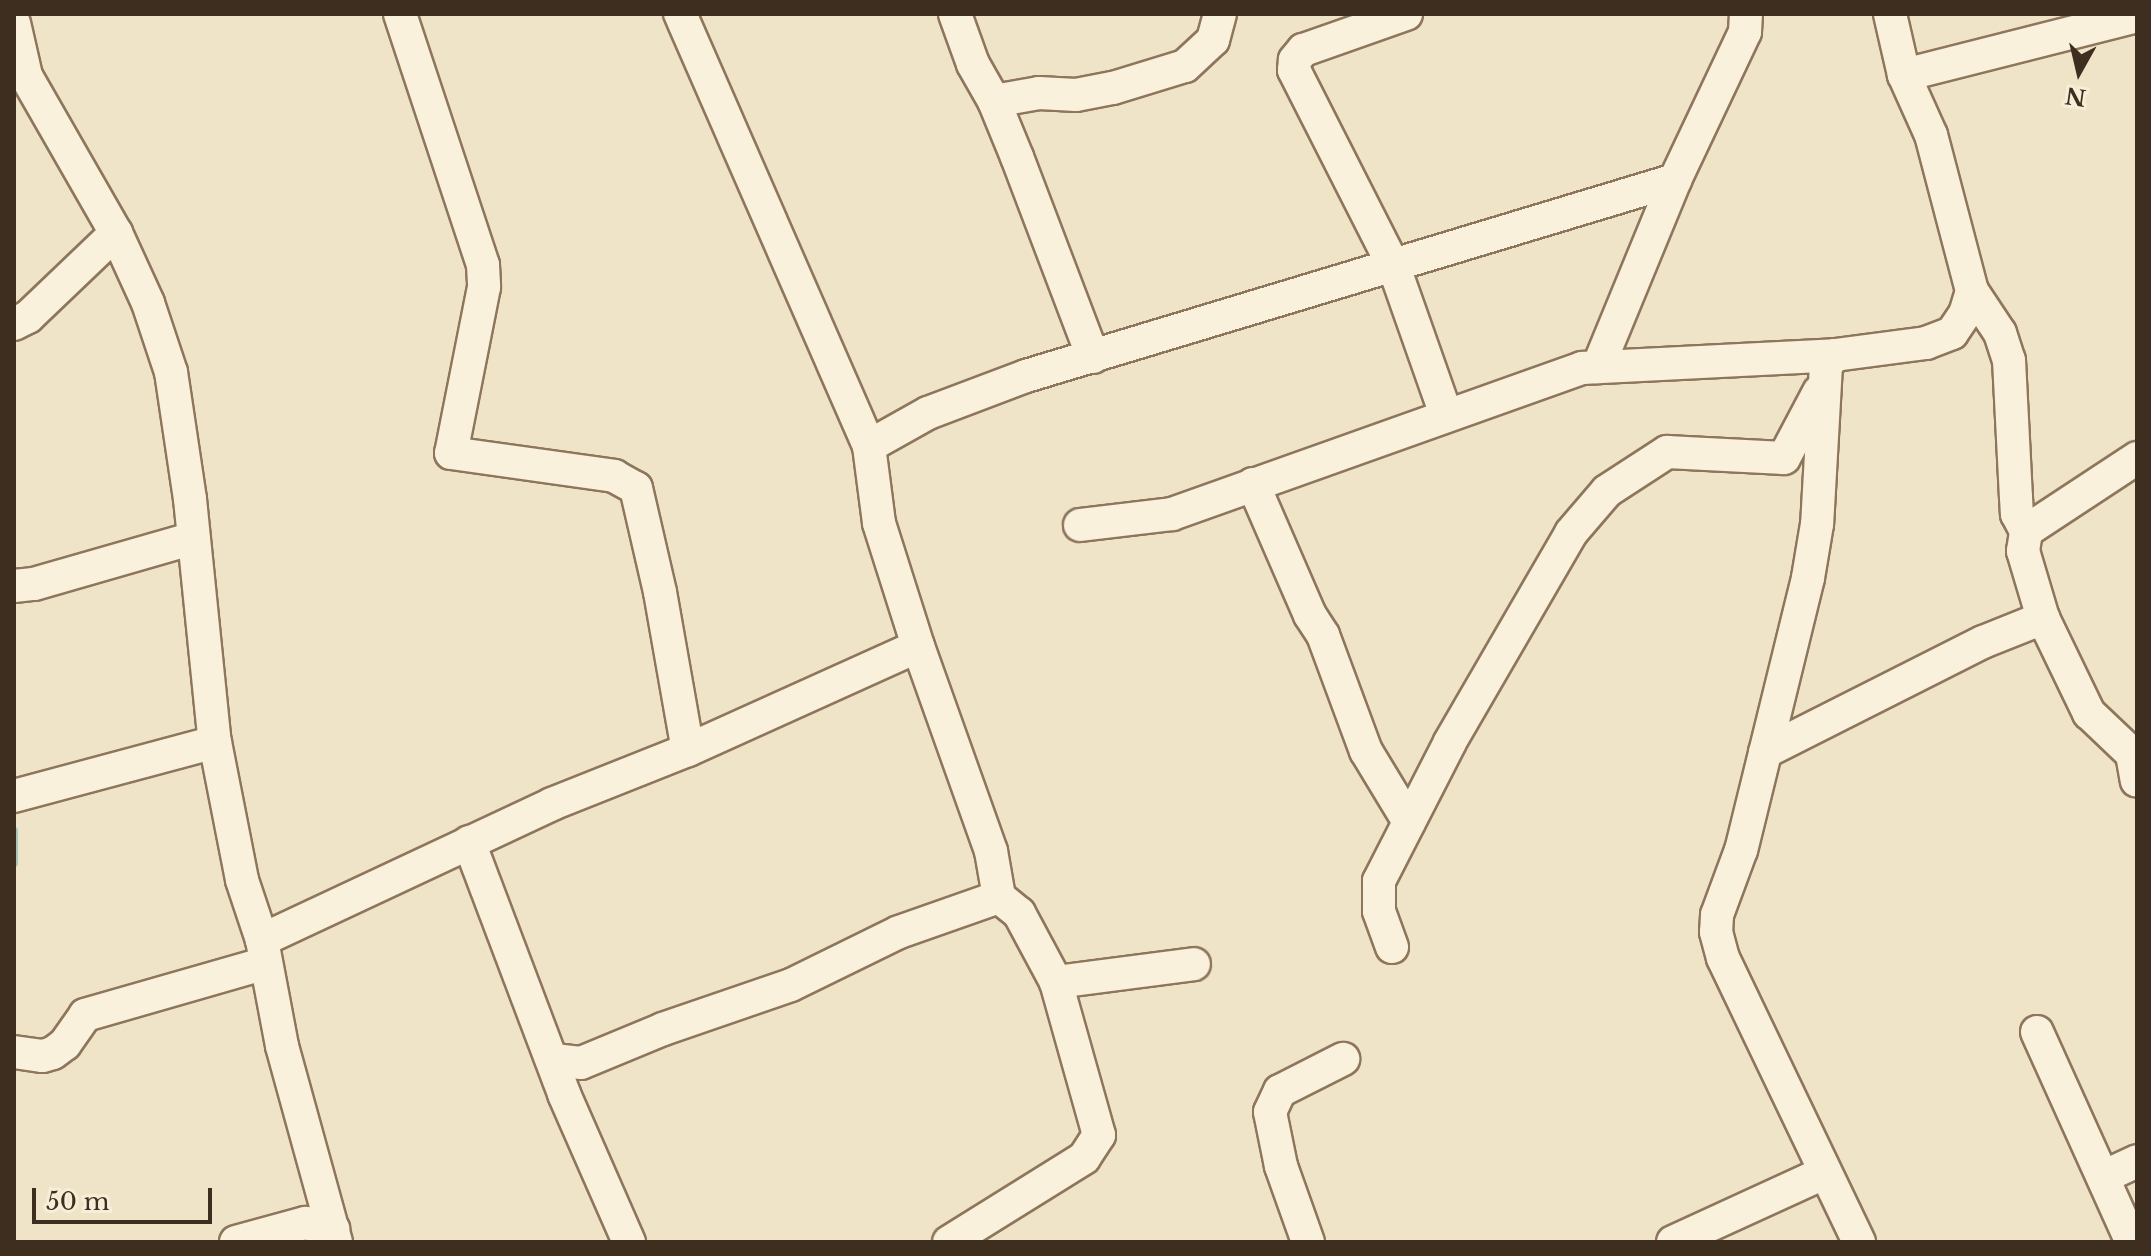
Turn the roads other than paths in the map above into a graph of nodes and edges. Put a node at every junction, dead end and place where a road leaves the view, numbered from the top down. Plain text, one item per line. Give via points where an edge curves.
1 (400, 14) edge
2 (680, 14) edge
3 (955, 14) edge
4 (1220, 14) edge
5 (1406, 14) edge
6 (1746, 14) edge
7 (1890, 14) edge
8 (2137, 16) edge
9 (14, 23) edge
10 (1904, 75) junction
11 (20, 78) edge
12 (994, 101) junction
13 (1675, 180) junction
14 (116, 233) junction
15 (1394, 267) junction
16 (1972, 291) junction
17 (14, 324) edge
18 (1093, 357) junction
19 (1598, 367) junction
20 (1830, 369) junction
21 (1446, 415) junction
22 (869, 446) junction
23 (2137, 458) edge
24 (1253, 484) junction
25 (1080, 525) dead end
26 (2026, 531) junction
27 (194, 538) junction
28 (14, 586) edge
29 (2043, 618) junction
30 (918, 646) junction
31 (215, 742) junction
32 (688, 750) junction
33 (1765, 752) junction
34 (2135, 762) edge
35 (14, 796) edge
36 (1409, 822) junction
37 (469, 842) junction
38 (999, 897) junction
39 (1392, 947) dead end
40 (264, 951) junction
41 (1194, 964) dead end
42 (1056, 982) junction
43 (2037, 1032) dead end
44 (14, 1052) edge
45 (1343, 1059) dead end
46 (568, 1061) junction
47 (2137, 1161) edge
48 (1824, 1173) junction
49 (2103, 1177) junction
50 (325, 1224) edge
51 (236, 1242) edge
52 (629, 1242) edge
53 (949, 1242) edge
54 (1308, 1242) edge
55 (1673, 1242) edge
56 (1859, 1242) edge
57 (2132, 1242) edge

1 - 32 street via 483,265 484,287 451,453 614,476 636,488
2 - 22 street
3 - 12 street via 973,64
4 - 12 street via 1213,40 1185,66 1088,93 1039,93
5 - 15 street via 1303,50 1294,70
6 - 13 street via 1745,32
7 - 10 street
8 - 10 street
9 - 11 street
10 - 16 street via 1931,135
11 - 14 street
12 - 18 street
13 - 15 street
13 - 19 street
14 - 17 street via 28,317
14 - 27 street via 148,303 171,372
15 - 18 street
15 - 21 street
16 - 20 street via 1952,333
16 - 26 street via 2000,333 2009,360 2017,514
18 - 22 street via 928,413
19 - 20 street
19 - 21 street
20 - 33 street via 1811,565
20 - 36 street via 1784,458 1667,452 1607,491 1571,533
21 - 24 street
22 - 30 street via 879,523
23 - 26 street
24 - 25 street via 1172,514
24 - 36 street via 1323,635 1366,751
26 - 29 street via 2023,551
27 - 28 street
27 - 31 street
29 - 33 street via 1983,642
29 - 34 street via 2089,713
30 - 32 street
30 - 38 street via 991,851
31 - 35 street
31 - 40 street via 242,880
32 - 37 street
33 - 48 street via 1716,932 1723,958
36 - 39 street via 1379,881 1379,911
37 - 40 street
37 - 46 street
38 - 42 street via 1019,913
38 - 46 street via 899,932 791,985
40 - 44 street via 85,1015 53,1053
40 - 50 street
41 - 42 street
42 - 53 street via 1099,1135 1084,1158
43 - 49 street
45 - 54 street via 1280,1091 1270,1112 1281,1166
46 - 52 street via 564,1094
47 - 49 street
48 - 55 street
48 - 56 street
49 - 57 street
50 - 51 street

